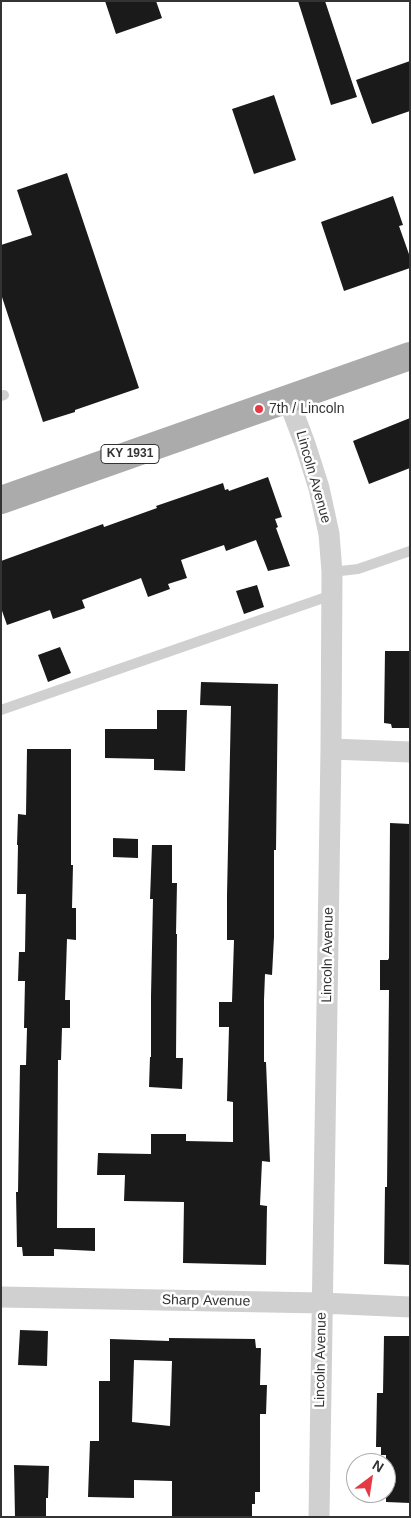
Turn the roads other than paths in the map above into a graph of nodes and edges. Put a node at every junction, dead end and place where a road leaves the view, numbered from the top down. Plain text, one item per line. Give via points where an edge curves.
1 (410, 356) edge
2 (288, 399) junction
3 (1, 500) edge
4 (410, 551) edge
5 (332, 572) junction
6 (332, 596) junction
7 (1, 710) edge
8 (332, 749) junction
9 (410, 752) edge
10 (1, 1297) edge
11 (322, 1303) junction
12 (410, 1307) edge
13 (318, 1517) edge

1 - 2 main road, KY 1931
2 - 3 main road, KY 1931
2 - 5 street, Lincoln Avenue via 319,488 329,534
4 - 5 lane via 358,570
5 - 6 street, Lincoln Avenue
6 - 7 lane
6 - 8 street, Lincoln Avenue
8 - 9 street
8 - 11 street, Lincoln Avenue
10 - 11 street, Sharp Avenue
11 - 12 street, Sharp Avenue
11 - 13 street, Lincoln Avenue

